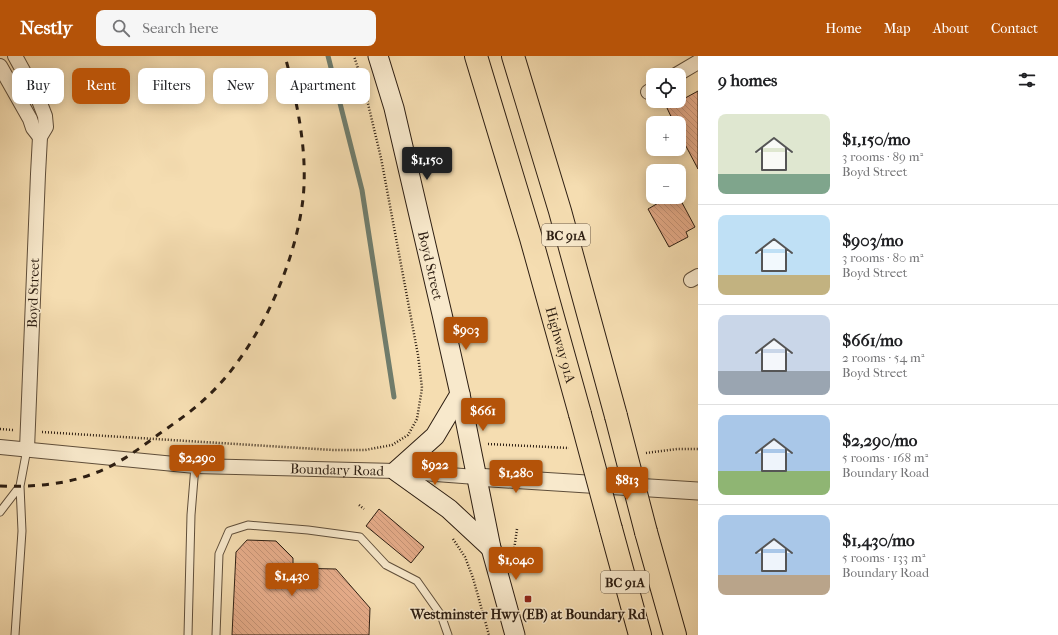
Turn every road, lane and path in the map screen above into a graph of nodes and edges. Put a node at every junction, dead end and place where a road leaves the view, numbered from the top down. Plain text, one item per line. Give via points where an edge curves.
1 (15, 56) edge
2 (354, 56) edge
3 (378, 56) edge
4 (476, 56) edge
5 (513, 56) edge
6 (698, 62) edge
7 (0, 66) edge
8 (686, 69) edge
9 (40, 137) junction
10 (460, 394) junction
11 (0, 429) edge
12 (28, 431) junction
13 (0, 447) edge
14 (27, 449) junction
15 (195, 466) junction
16 (396, 471) junction
17 (476, 477) junction
18 (20, 486) junction
19 (698, 491) edge
20 (359, 504) dead end
21 (364, 509) dead end
22 (0, 512) edge
23 (517, 529) dead end
24 (450, 534) dead end
25 (491, 548) junction
26 (520, 570) dead end
27 (15, 635) edge
28 (188, 635) edge
29 (216, 635) edge
30 (448, 635) edge
31 (489, 635) edge
32 (516, 635) edge
33 (640, 635) edge
34 (674, 635) edge

1 - 9 street, Boyd Street via 45,116 46,127
2 - 12 path via 381,158 418,355 422,388 417,419 408,435 392,445 365,450 334,450
3 - 10 main road, Boyd Street via 394,108
4 - 33 highway, Highway 91A / BC 91A, bridge via 531,238
5 - 34 highway, BC 91A, bridge via 560,211
6 - 8 street
7 - 9 street
9 - 12 street, Boyd Street
10 - 16 main road via 435,436
10 - 17 main road, Boyd Street
11 - 12 path
12 - 14 street, Boyd Street
13 - 14 street, Boundary Road
14 - 15 street, Boundary Road
14 - 18 lane
15 - 16 street, Boundary Road
15 - 28 lane
16 - 17 street, Boundary Road
16 - 25 main road via 449,509
17 - 19 street, Boundary Road
17 - 25 main road, Boyd Street
18 - 22 lane
18 - 27 lane via 22,531
20 - 21 path
23 - 26 path via 514,550
24 - 31 path via 470,571
25 - 32 main road, Boyd Street
29 - 30 lane via 219,554 229,531 248,525 360,537 386,566 417,580 441,615

